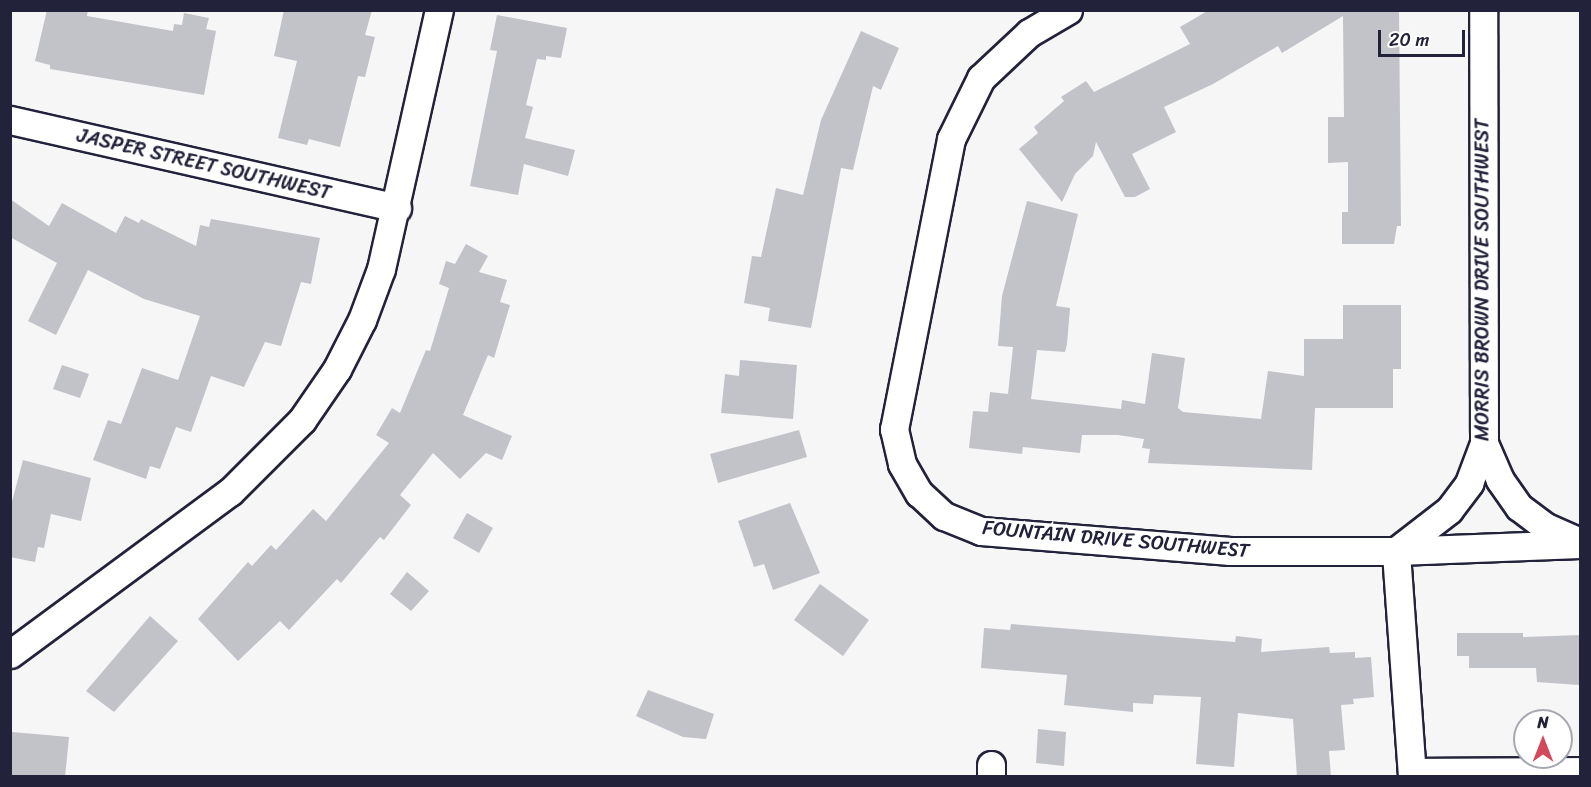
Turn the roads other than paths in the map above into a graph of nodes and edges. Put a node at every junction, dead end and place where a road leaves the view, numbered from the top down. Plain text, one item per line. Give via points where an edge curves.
1 (439, 10) edge
2 (1068, 10) edge
3 (1484, 10) edge
4 (10, 120) edge
5 (397, 207) junction
6 (1484, 443) junction
7 (1581, 544) edge
8 (1396, 551) junction
9 (10, 654) edge
10 (1581, 771) edge
11 (1412, 774) edge

1 - 5 street
2 - 8 street, FOUNTAIN DRIVE SOUTHWEST via 1029,33 981,78 951,139 894,429 902,464 919,493 944,516 981,531 1230,551
3 - 6 street, MORRIS BROWN DRIVE SOUTHWEST
4 - 5 street, JASPER STREET SOUTHWEST
5 - 9 street via 381,269 362,320 337,369 302,420 230,492
6 - 7 street via 1500,480 1520,507 1544,526
6 - 8 street, MORRIS BROWN DRIVE SOUTHWEST via 1469,483 1449,510
7 - 8 street, FOUNTAIN DRIVE SOUTHWEST
8 - 11 street
10 - 11 street

